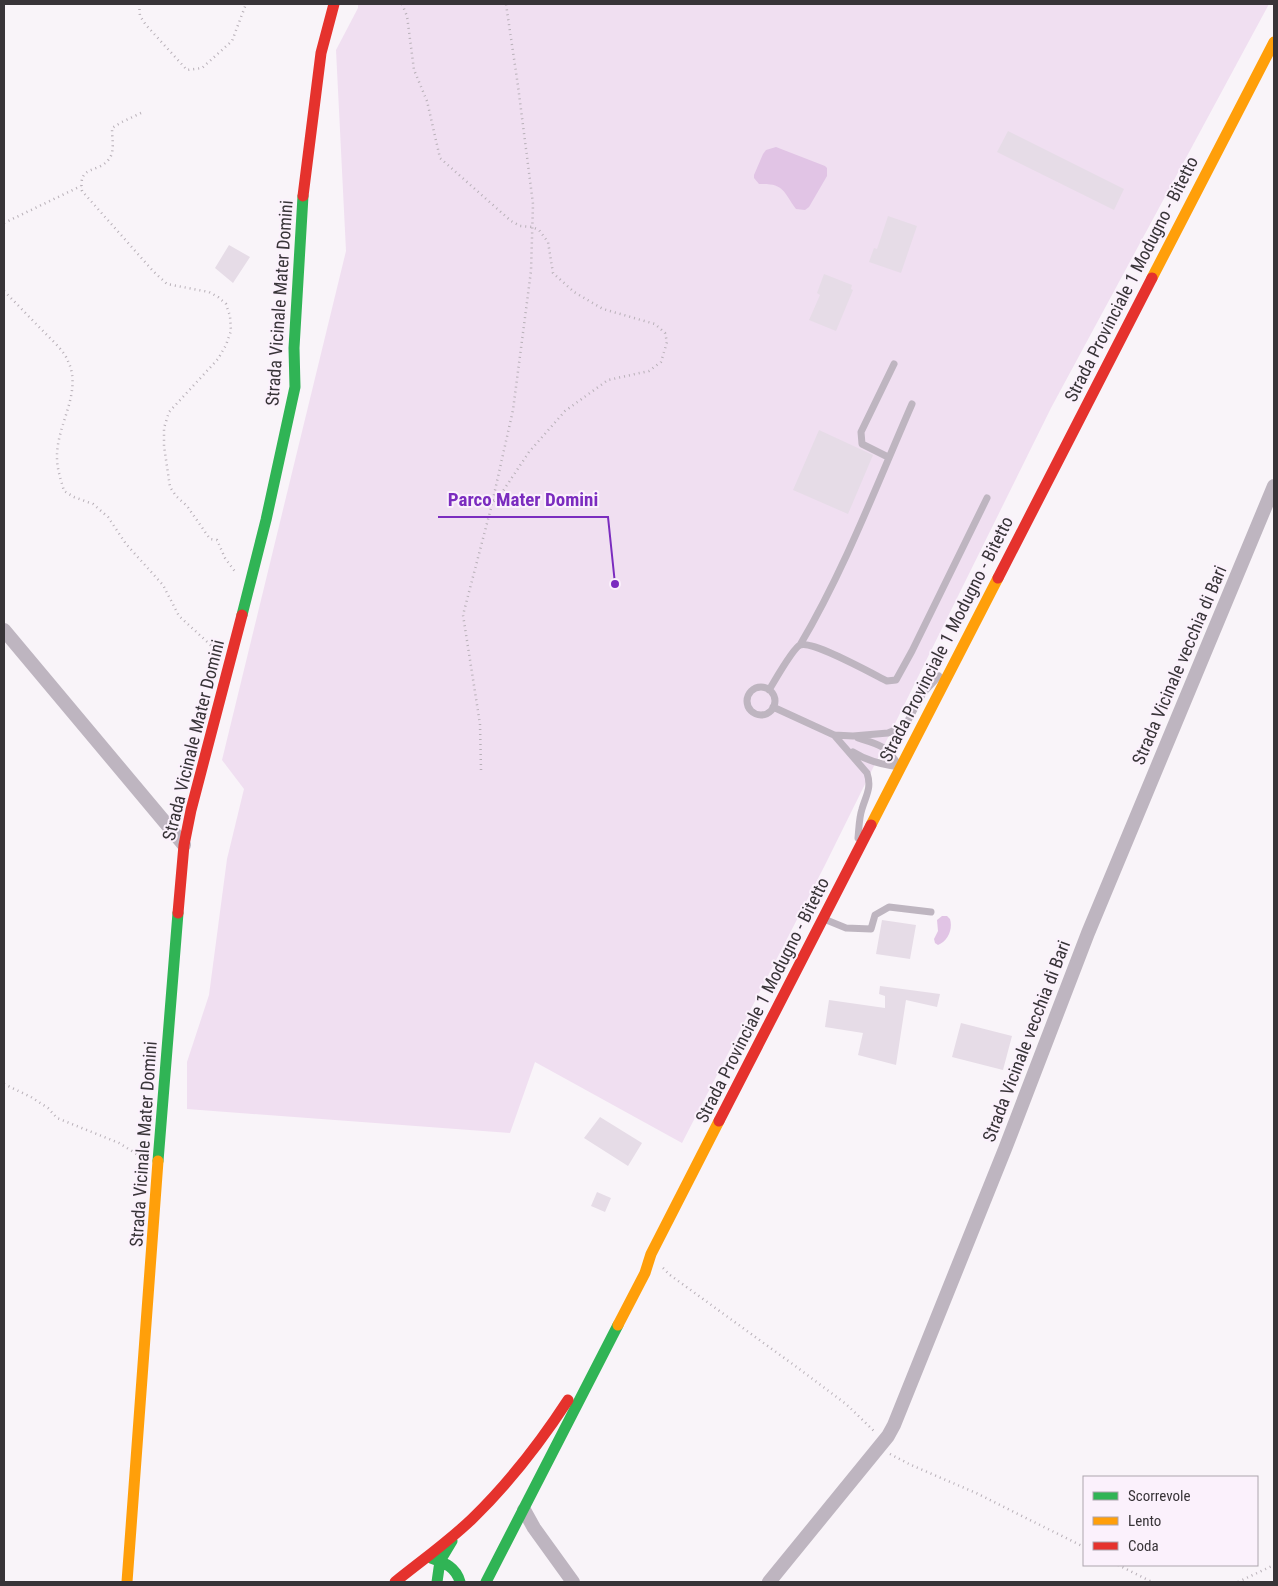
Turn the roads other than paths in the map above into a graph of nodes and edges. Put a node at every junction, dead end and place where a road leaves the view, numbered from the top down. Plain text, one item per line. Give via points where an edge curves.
1 (334, 4) edge
2 (1274, 42) edge
3 (894, 364) dead end
4 (912, 404) dead end
5 (888, 457) junction
6 (1274, 486) edge
7 (987, 498) dead end
8 (4, 630) edge
9 (800, 645) junction
10 (954, 662) junction
11 (769, 690) junction
12 (774, 707) junction
13 (834, 735) junction
14 (853, 736) junction
15 (848, 750) junction
16 (901, 768) junction
17 (184, 846) junction
18 (855, 857) junction
19 (931, 912) dead end
20 (823, 919) junction
21 (651, 1254) junction
22 (568, 1423) junction
23 (524, 1481) dead end
24 (496, 1510) dead end
25 (524, 1510) junction
26 (456, 1534) junction
27 (426, 1557) junction
28 (440, 1561) junction
29 (428, 1572) dead end
30 (127, 1582) edge
31 (395, 1582) edge
32 (436, 1582) edge
33 (460, 1582) edge
34 (486, 1582) edge
35 (573, 1582) edge
36 (769, 1582) edge

1 - 17 main road, Strada Vicinale Mater Domini via 321,53 303,197 294,348 296,387 269,510
2 - 10 main road, Strada Provinciale 1 Modugno - Bitetto
3 - 5 lane via 861,432 862,444
4 - 5 lane
5 - 9 lane via 813,624
6 - 36 street, Strada Vicinale vecchia di Bari via 1088,933 898,1416 882,1444
7 - 9 lane via 896,680 887,681 825,650
8 - 17 street
9 - 11 lane
10 - 14 lane via 923,693 904,726 888,733
10 - 16 main road, Strada Provinciale 1 Modugno - Bitetto
11 - 12 lane via 774,698
11 - 12 lane via 752,691 747,702 751,711 759,715
12 - 13 lane
13 - 14 lane
13 - 15 lane
14 - 16 lane via 887,749
15 - 16 lane
15 - 18 lane via 867,773 870,788 862,810
16 - 18 main road, Strada Provinciale 1 Modugno - Bitetto
17 - 30 main road, Strada Vicinale Mater Domini
18 - 20 main road, Strada Provinciale 1 Modugno - Bitetto
19 - 20 lane via 889,907 875,915 871,929 846,928
20 - 21 main road, Strada Provinciale 1 Modugno - Bitetto
21 - 22 main road, Strada Provinciale 1 Modugno - Bitetto via 645,1273
21 - 26 main road, Strada Provinciale 1 Modugno - Bitetto via 638,1270 596,1351 538,1445
22 - 23 main road
22 - 25 main road
24 - 28 main road
25 - 34 main road
25 - 35 street
26 - 27 main road
26 - 28 main road
27 - 28 main road
27 - 31 main road
28 - 29 main road
28 - 32 main road
28 - 33 main road via 450,1564

